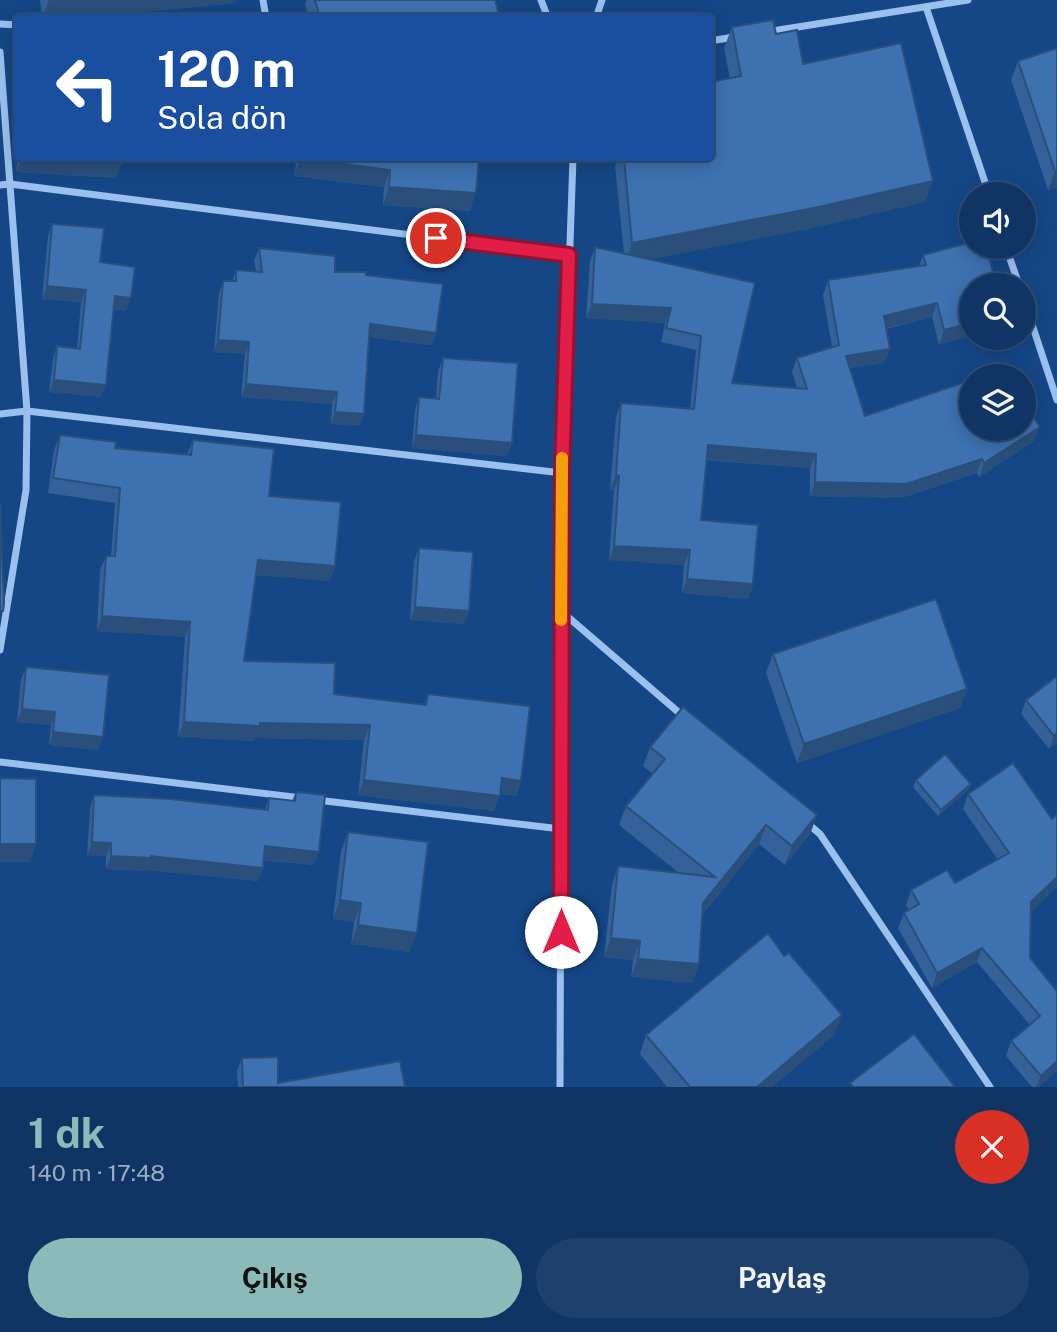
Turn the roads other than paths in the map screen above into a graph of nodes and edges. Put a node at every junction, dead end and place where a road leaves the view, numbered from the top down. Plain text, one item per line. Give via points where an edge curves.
1 (968, 0) edge
2 (926, 7) junction
3 (751, 34) edge
4 (737, 37) edge
5 (714, 40) edge
6 (0, 52) edge
7 (573, 161) edge
8 (985, 182) edge
9 (10, 184) junction
10 (0, 185) edge
11 (569, 255) junction
12 (1036, 336) edge
13 (1057, 400) edge
14 (27, 411) junction
15 (0, 414) edge
16 (562, 473) junction
17 (561, 611) junction
18 (0, 650) edge
19 (685, 718) edge
20 (0, 762) edge
21 (799, 817) edge
22 (561, 829) junction
23 (560, 1087) edge
24 (990, 1087) edge

1 - 2 street
2 - 3 street
2 - 8 street
4 - 5 street
6 - 9 street
7 - 11 street
9 - 10 street
9 - 11 street
9 - 14 street
11 - 16 street
12 - 13 street
14 - 15 street
14 - 16 street
14 - 18 street via 26,490
16 - 17 street
17 - 19 street
17 - 22 street
20 - 22 street
21 - 24 street via 820,834
22 - 23 street

